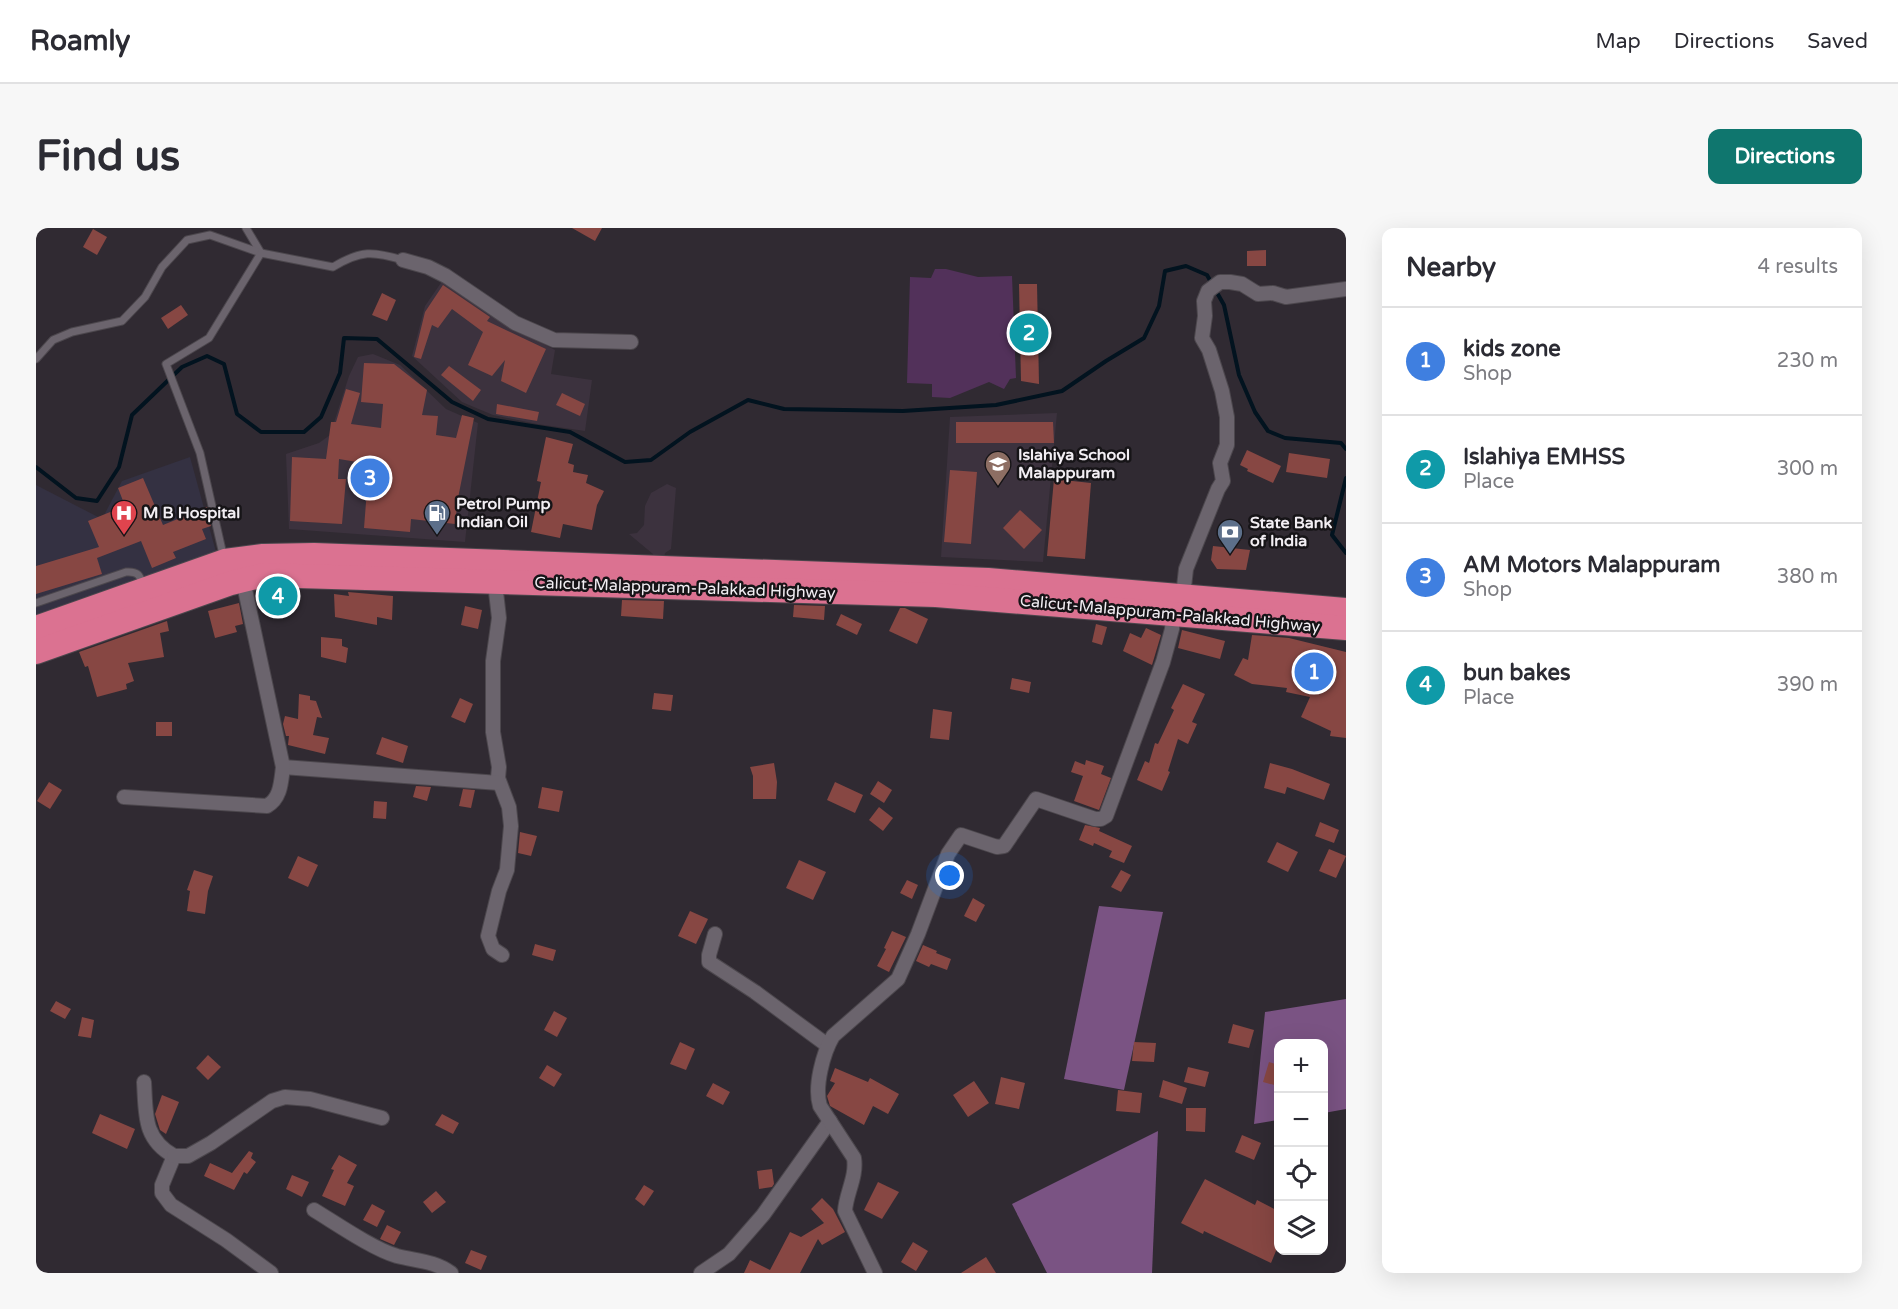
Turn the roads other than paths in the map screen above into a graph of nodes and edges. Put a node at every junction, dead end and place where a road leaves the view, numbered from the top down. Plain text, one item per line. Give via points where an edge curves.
1 (246, 228) edge
2 (261, 253) junction
3 (404, 260) joint
4 (1346, 289) edge
5 (631, 342) dead end
6 (36, 359) edge
7 (225, 561) junction
8 (243, 580) junction
9 (495, 583) junction
10 (129, 595) junction
11 (36, 603) edge
12 (1178, 604) junction
13 (1346, 610) edge
14 (36, 628) edge
15 (1346, 628) edge
16 (36, 652) edge
17 (283, 767) junction
18 (500, 783) junction
19 (124, 797) dead end
20 (715, 934) dead end
21 (502, 955) dead end
22 (827, 1045) junction
23 (144, 1082) dead end
24 (382, 1118) dead end
25 (830, 1121) junction
26 (174, 1156) junction
27 (314, 1210) dead end
28 (271, 1273) edge
29 (451, 1273) edge
30 (701, 1273) edge
31 (875, 1273) edge

1 - 2 lane
2 - 3 lane via 333,267 350,257 377,253
2 - 6 lane via 210,235 187,240 122,321 53,340
2 - 7 lane via 209,338 166,364 200,453
3 - 5 street via 446,276 515,323 554,340
4 - 12 street via 1286,297 1258,294 1242,284 1214,286 1204,301 1202,338 1222,391 1227,445 1220,463 1223,481 1186,569
7 - 10 highway, Calicut-Malappuram-Palakkad Highway
7 - 12 highway, Calicut-Malappuram-Palakkad Highway via 263,556 360,556 988,580
8 - 9 highway, Calicut-Malappuram-Palakkad Highway via 264,575
8 - 10 highway, Calicut-Malappuram-Palakkad Highway
8 - 17 street
9 - 12 highway, Calicut-Malappuram-Palakkad Highway
9 - 18 street via 499,618 493,661 493,732
10 - 11 lane
10 - 14 highway, Calicut-Malappuram-Palakkad Highway
10 - 16 highway, Calicut-Malappuram-Palakkad Highway
12 - 13 highway, Calicut-Malappuram-Palakkad Highway
12 - 15 highway, Calicut-Malappuram-Palakkad Highway
12 - 22 street via 1163,662 1106,816 1095,819 1036,800 1004,846 961,835 948,854 898,979
17 - 18 street
17 - 19 street via 279,792 267,806
18 - 21 street via 509,807 507,870 488,936 493,949
20 - 22 street via 709,962
22 - 25 street via 818,1097
23 - 26 street via 146,1120 154,1141
24 - 26 street via 285,1096 188,1156
25 - 30 street via 763,1215 729,1254
25 - 31 street via 854,1158 856,1167 845,1211
26 - 28 street via 162,1185 162,1193 171,1205
27 - 29 street via 396,1256 419,1259

